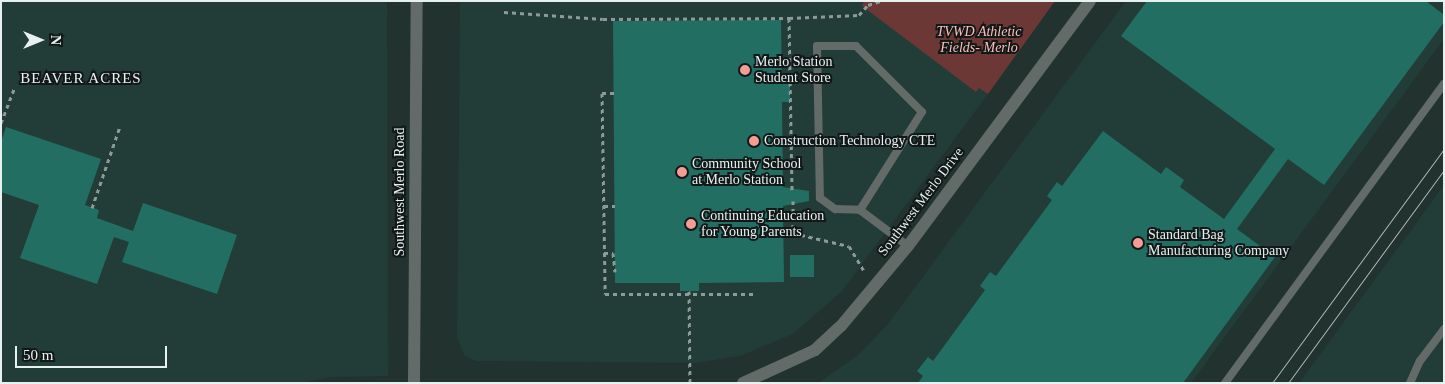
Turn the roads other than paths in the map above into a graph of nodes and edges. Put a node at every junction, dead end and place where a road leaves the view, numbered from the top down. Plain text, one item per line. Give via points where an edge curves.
1 (417, 1) edge
2 (1090, 1) edge
3 (1444, 84) edge
4 (860, 210) junction
5 (908, 246) junction
6 (1444, 329) edge
7 (414, 383) edge
8 (743, 383) edge
9 (1225, 383) edge
10 (1410, 383) edge

1 - 7 street, Southwest Merlo Road
2 - 5 street, Southwest Merlo Drive
3 - 9 lane
4 - 4 lane via 922,112 856,46 817,46 820,198 835,209
4 - 5 lane
5 - 8 street, Southwest Merlo Drive via 872,291 815,350
6 - 10 lane via 1420,360

